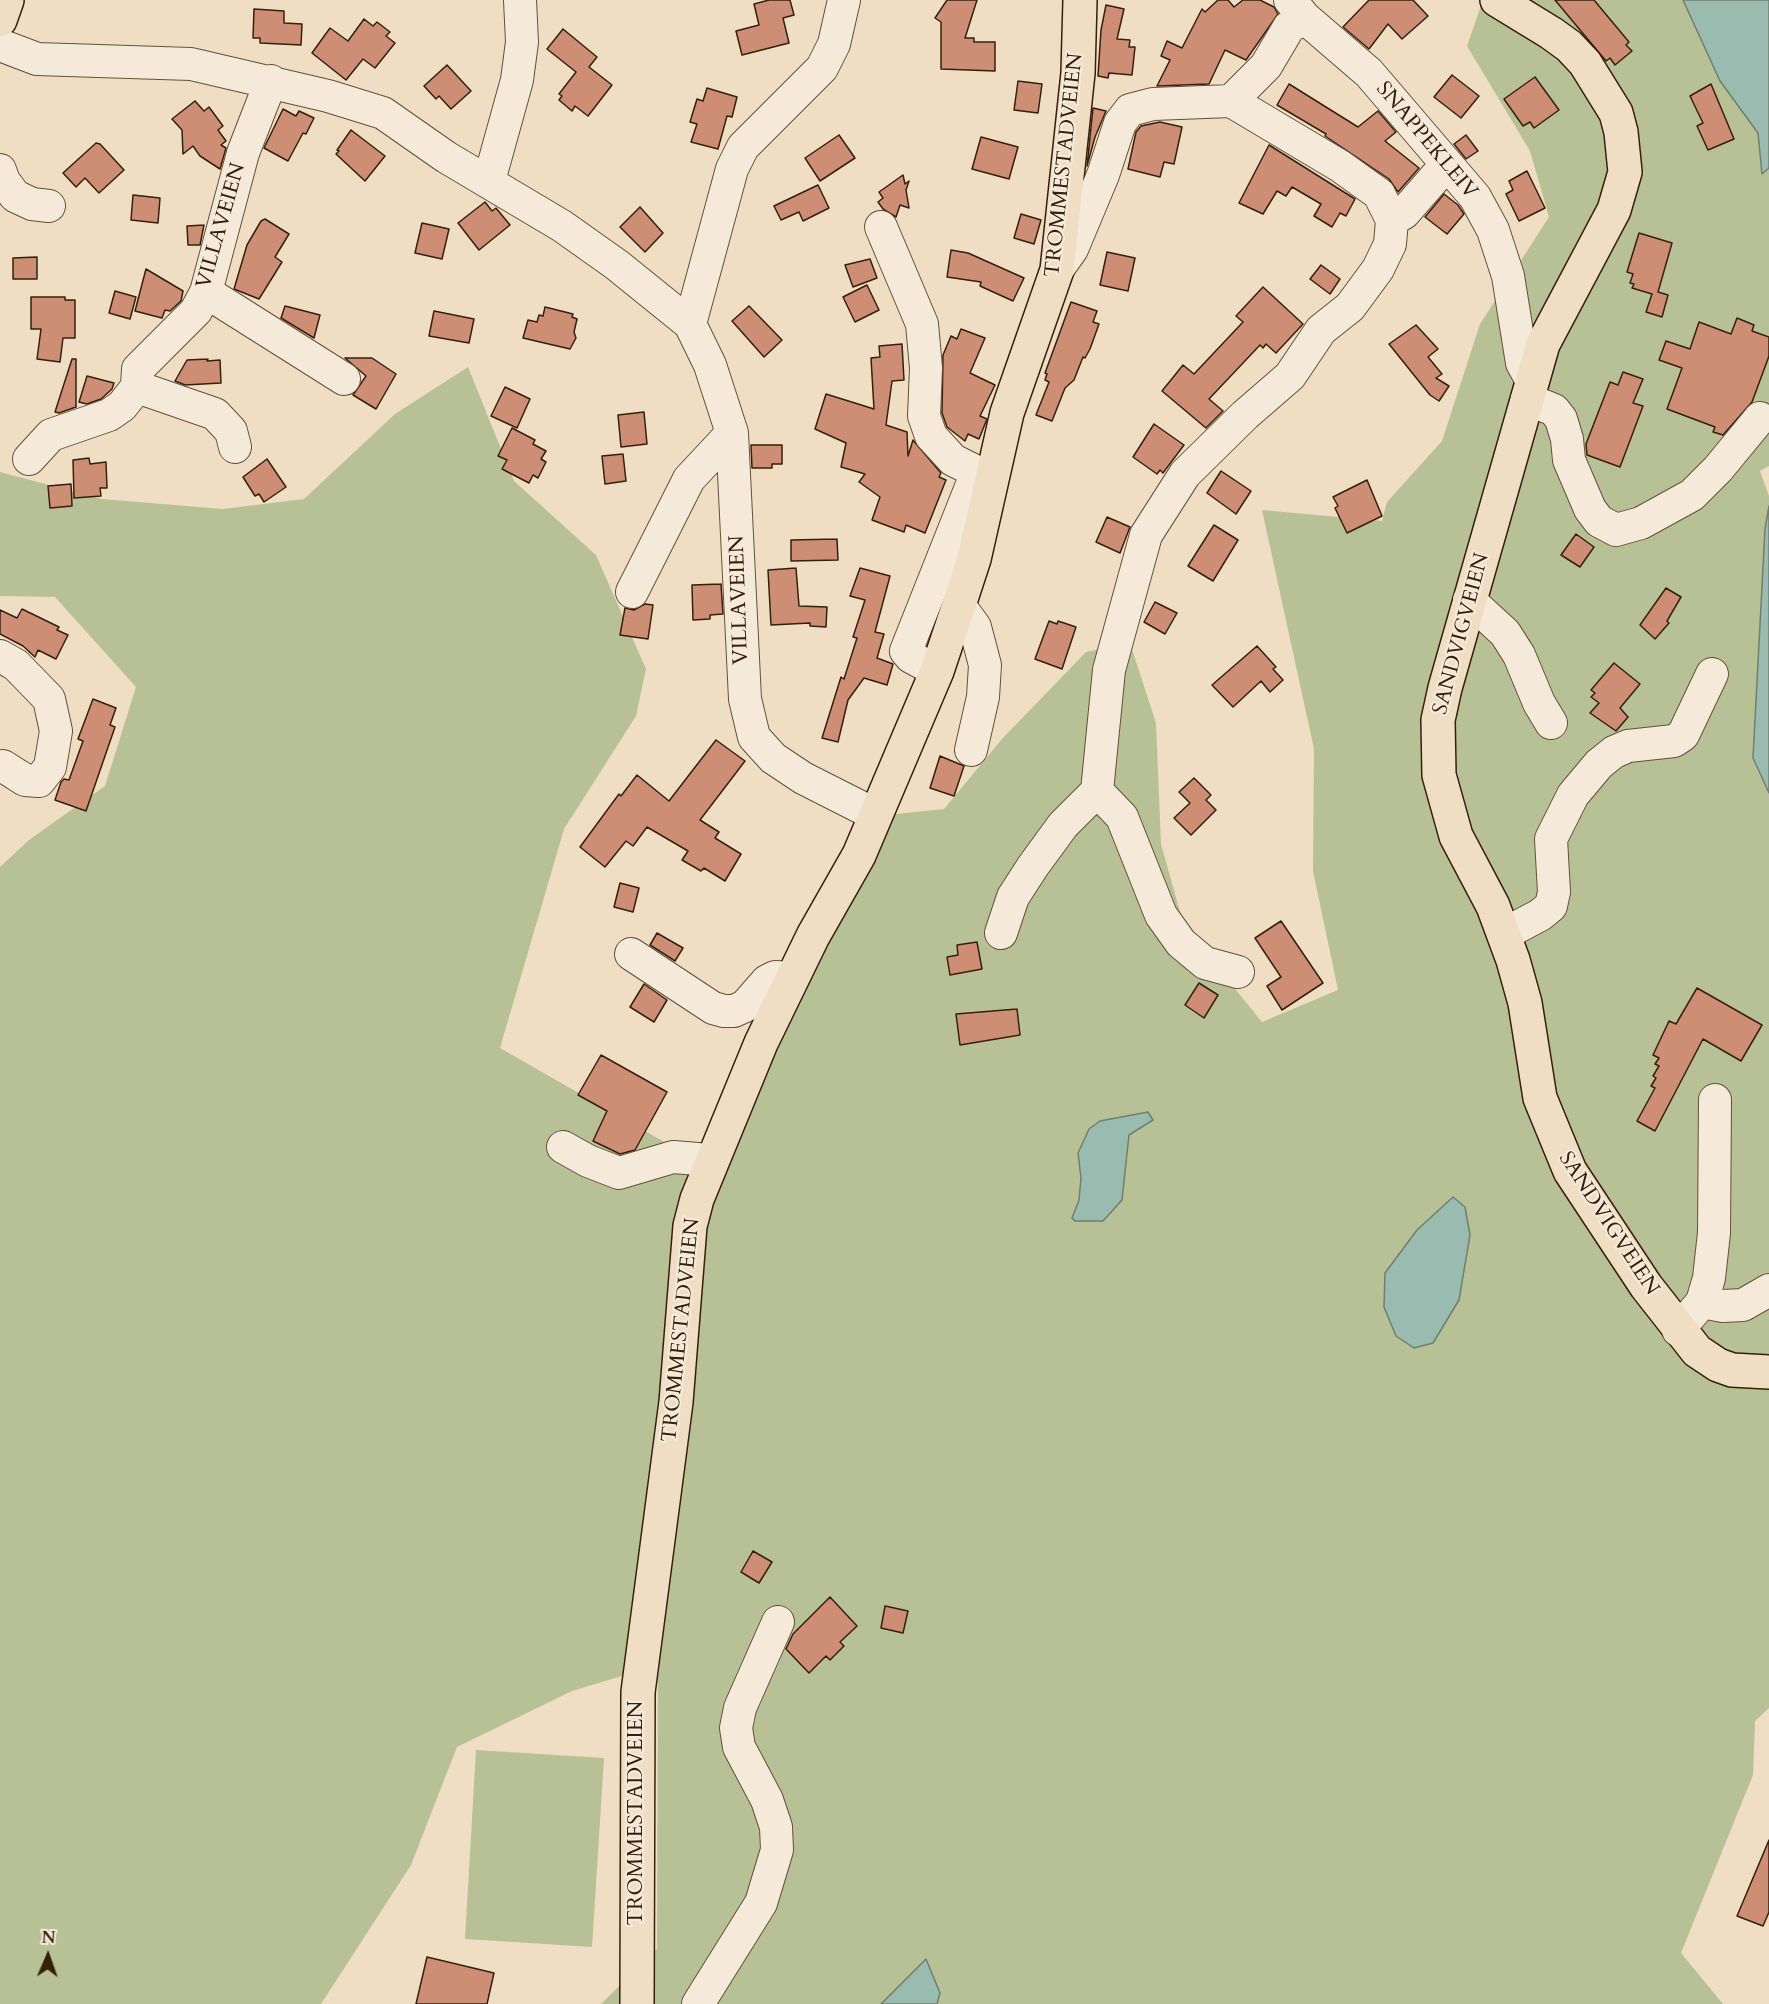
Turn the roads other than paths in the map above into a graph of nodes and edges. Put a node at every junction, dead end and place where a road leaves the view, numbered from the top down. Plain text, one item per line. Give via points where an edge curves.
1 (7, 0) edge
2 (844, 0) edge
3 (1080, 0) edge
4 (1497, 0) edge
5 (521, 2) edge
6 (1298, 9) edge
7 (0, 20) edge
8 (0, 45) edge
9 (271, 81) junction
10 (1231, 101) junction
11 (1446, 165) junction
12 (0, 170) edge
13 (489, 182) junction
14 (49, 206) dead end
15 (1392, 220) junction
16 (881, 227) dead end
17 (1057, 270) junction
18 (206, 292) junction
19 (690, 324) junction
20 (344, 379) dead end
21 (137, 387) junction
22 (1530, 390) junction
23 (1760, 418) dead end
24 (732, 433) junction
25 (235, 447) dead end
26 (29, 459) dead end
27 (985, 473) junction
28 (632, 592) dead end
29 (1469, 600) junction
30 (959, 605) junction
31 (0, 656) edge
32 (937, 671) junction
33 (1712, 674) dead end
34 (1551, 723) dead end
35 (971, 750) dead end
36 (3, 766) dead end
37 (1097, 791) junction
38 (876, 815) junction
39 (1002, 933) dead end
40 (1504, 934) junction
41 (631, 954) dead end
42 (1238, 972) dead end
43 (792, 978) junction
44 (1716, 1100) dead end
45 (563, 1147) dead end
46 (710, 1165) junction
47 (1769, 1290) edge
48 (1702, 1302) junction
49 (1678, 1330) junction
50 (1769, 1372) edge
51 (778, 1622) dead end
52 (637, 2004) edge
53 (698, 2004) edge

1 - 7 main road
2 - 19 street via 834,44 822,68 742,147 732,170
3 - 17 main road, TROMMESTADVEIEN via 1078,73
4 - 22 main road, SANDVIGVEIEN via 1560,39 1585,63 1616,113 1625,159 1622,188 1614,210 1543,344
5 - 13 street via 522,42 517,80
6 - 10 street via 1266,66
6 - 11 street, SNAPPEKLEIV via 1369,74
8 - 9 street, VILLAVEIEN via 37,59 191,64
9 - 13 street, VILLAVEIEN via 383,113
9 - 18 street, VILLAVEIEN via 243,153
10 - 15 street via 1378,194
10 - 17 street via 1153,104 1130,110 1120,123 1072,249
11 - 15 street via 1404,213
11 - 22 street, SNAPPEKLEIV via 1475,197 1493,230 1508,276
12 - 14 street via 15,196
13 - 19 street, VILLAVEIEN via 599,252
15 - 37 street via 1390,244 1378,269 1350,307 1321,330 1290,376 1185,474 1146,535 1109,670
16 - 27 street via 922,324 926,368 924,416 931,436 953,460
17 - 27 main road, TROMMESTADVEIEN
18 - 20 street
18 - 21 street, VILLAVEIEN via 196,310 138,369
19 - 24 street, VILLAVEIEN via 710,365
21 - 25 street via 215,414 231,431
21 - 26 street, VILLAVEIEN via 109,415 51,435
22 - 23 street via 1561,419 1578,486 1599,521 1616,530 1641,523 1692,495
22 - 29 main road, SANDVIGVEIEN
24 - 28 street via 689,479
24 - 38 street, VILLAVEIEN via 745,699 754,737 773,758 803,778
27 - 30 main road, TROMMESTADVEIEN via 974,559
27 - 32 street, TROMMESTADVEIEN via 906,651
29 - 34 street via 1505,633
29 - 40 main road, SANDVIGVEIEN via 1438,720 1439,775 1456,836
30 - 32 main road, TROMMESTADVEIEN
30 - 35 street via 975,627 985,665 983,697
31 - 36 street via 16,665 49,699 56,731 50,767 39,781 25,780
32 - 38 main road, TROMMESTADVEIEN
33 - 40 street via 1683,735 1674,741 1628,746 1614,752 1573,795 1551,839 1551,906
37 - 39 street via 1063,825 1023,881 1013,897
37 - 42 street via 1122,817 1161,915 1181,943 1205,963
38 - 43 main road, TROMMESTADVEIEN via 859,855
40 - 49 main road, SANDVIGVEIEN via 1525,1003 1540,1098 1551,1131 1570,1171
41 - 43 street via 713,1008 724,1011 745,1006 775,976
43 - 46 main road, TROMMESTADVEIEN
44 - 48 street via 1714,1233
45 - 46 street via 619,1173 673,1157 698,1159
46 - 52 main road, TROMMESTADVEIEN via 690,1226 676,1402 638,1692
47 - 48 street via 1743,1305
48 - 49 street
49 - 50 main road, SANDVIGVEIEN via 1697,1351 1718,1365 1732,1370
51 - 53 street via 740,1708 736,1728 739,1748 767,1800 776,1827 777,1850 761,1903

